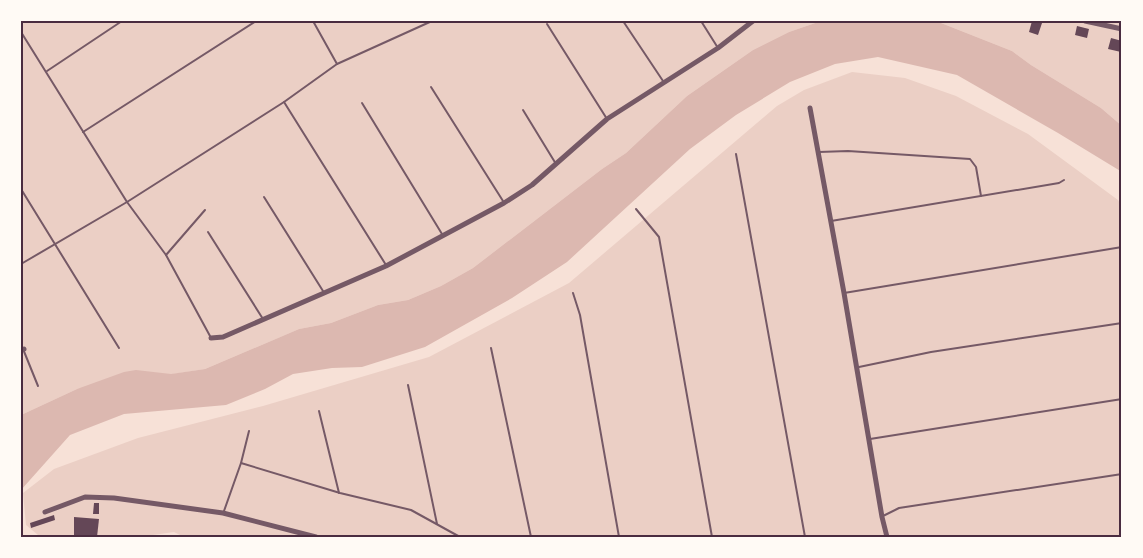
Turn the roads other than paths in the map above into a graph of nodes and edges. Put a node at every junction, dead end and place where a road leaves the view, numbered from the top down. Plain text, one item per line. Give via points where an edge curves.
1 (122, 21) edge
2 (256, 21) edge
3 (313, 21) edge
4 (432, 21) edge
5 (623, 21) edge
6 (701, 21) edge
7 (753, 21) edge
8 (1085, 21) edge
9 (547, 24) dead end
10 (1112, 24) edge
11 (1122, 29) edge
12 (21, 32) edge
13 (718, 48) junction
14 (337, 64) junction
15 (46, 71) junction
16 (664, 84) junction
17 (431, 87) dead end
18 (284, 102) junction
19 (362, 103) dead end
20 (810, 108) dead end
21 (523, 110) dead end
22 (607, 119) junction
23 (83, 132) junction
24 (819, 152) junction
25 (736, 154) dead end
26 (556, 164) junction
27 (1064, 180) dead end
28 (21, 189) edge
29 (981, 196) junction
30 (264, 197) dead end
31 (127, 202) junction
32 (504, 203) junction
33 (636, 209) dead end
34 (205, 210) dead end
35 (831, 221) junction
36 (208, 232) dead end
37 (444, 237) junction
38 (55, 244) junction
39 (1122, 247) edge
40 (166, 255) junction
41 (21, 264) edge
42 (386, 266) junction
43 (573, 292) dead end
44 (325, 293) junction
45 (844, 293) junction
46 (263, 320) junction
47 (1122, 323) edge
48 (211, 338) joint
49 (22, 348) edge
50 (119, 348) dead end
51 (491, 348) dead end
52 (857, 368) junction
53 (408, 385) dead end
54 (38, 386) dead end
55 (1122, 399) edge
56 (319, 411) dead end
57 (249, 431) dead end
58 (869, 439) junction
59 (241, 463) junction
60 (1122, 474) edge
61 (340, 493) junction
62 (45, 512) dead end
63 (223, 513) junction
64 (882, 517) junction
65 (437, 524) junction
66 (316, 537) edge
67 (460, 537) edge
68 (531, 537) edge
69 (619, 537) edge
70 (712, 537) edge
71 (805, 537) edge
72 (887, 537) edge

1 - 15 lane
2 - 23 lane
3 - 14 lane
4 - 14 lane
5 - 16 lane
6 - 13 lane
7 - 13 street
8 - 10 street
9 - 22 lane
10 - 11 street
12 - 15 lane
13 - 16 street
14 - 18 lane
15 - 23 lane
16 - 22 street
17 - 32 lane
18 - 31 lane
18 - 42 lane
19 - 37 lane
20 - 24 street
21 - 26 lane
22 - 26 street
23 - 31 lane
24 - 29 lane via 970,159 976,167
24 - 35 street
25 - 71 lane
26 - 32 street
27 - 29 lane
28 - 38 lane
29 - 35 lane
30 - 44 lane
31 - 38 lane
31 - 40 lane
32 - 37 street
33 - 70 lane via 659,237
34 - 40 lane
35 - 45 street
36 - 46 lane
37 - 42 street
38 - 41 lane
38 - 50 lane
39 - 45 lane
40 - 48 lane
42 - 44 street
43 - 69 lane
44 - 46 street
45 - 52 street
46 - 48 street
47 - 52 lane via 931,352
49 - 54 lane
51 - 68 lane
52 - 58 street
53 - 65 lane
55 - 58 lane
56 - 61 lane
57 - 59 lane
58 - 64 street
59 - 61 lane
59 - 63 lane
60 - 64 lane via 899,508
61 - 65 lane via 411,510
62 - 63 street via 85,497
63 - 66 street
64 - 72 street
65 - 67 lane

